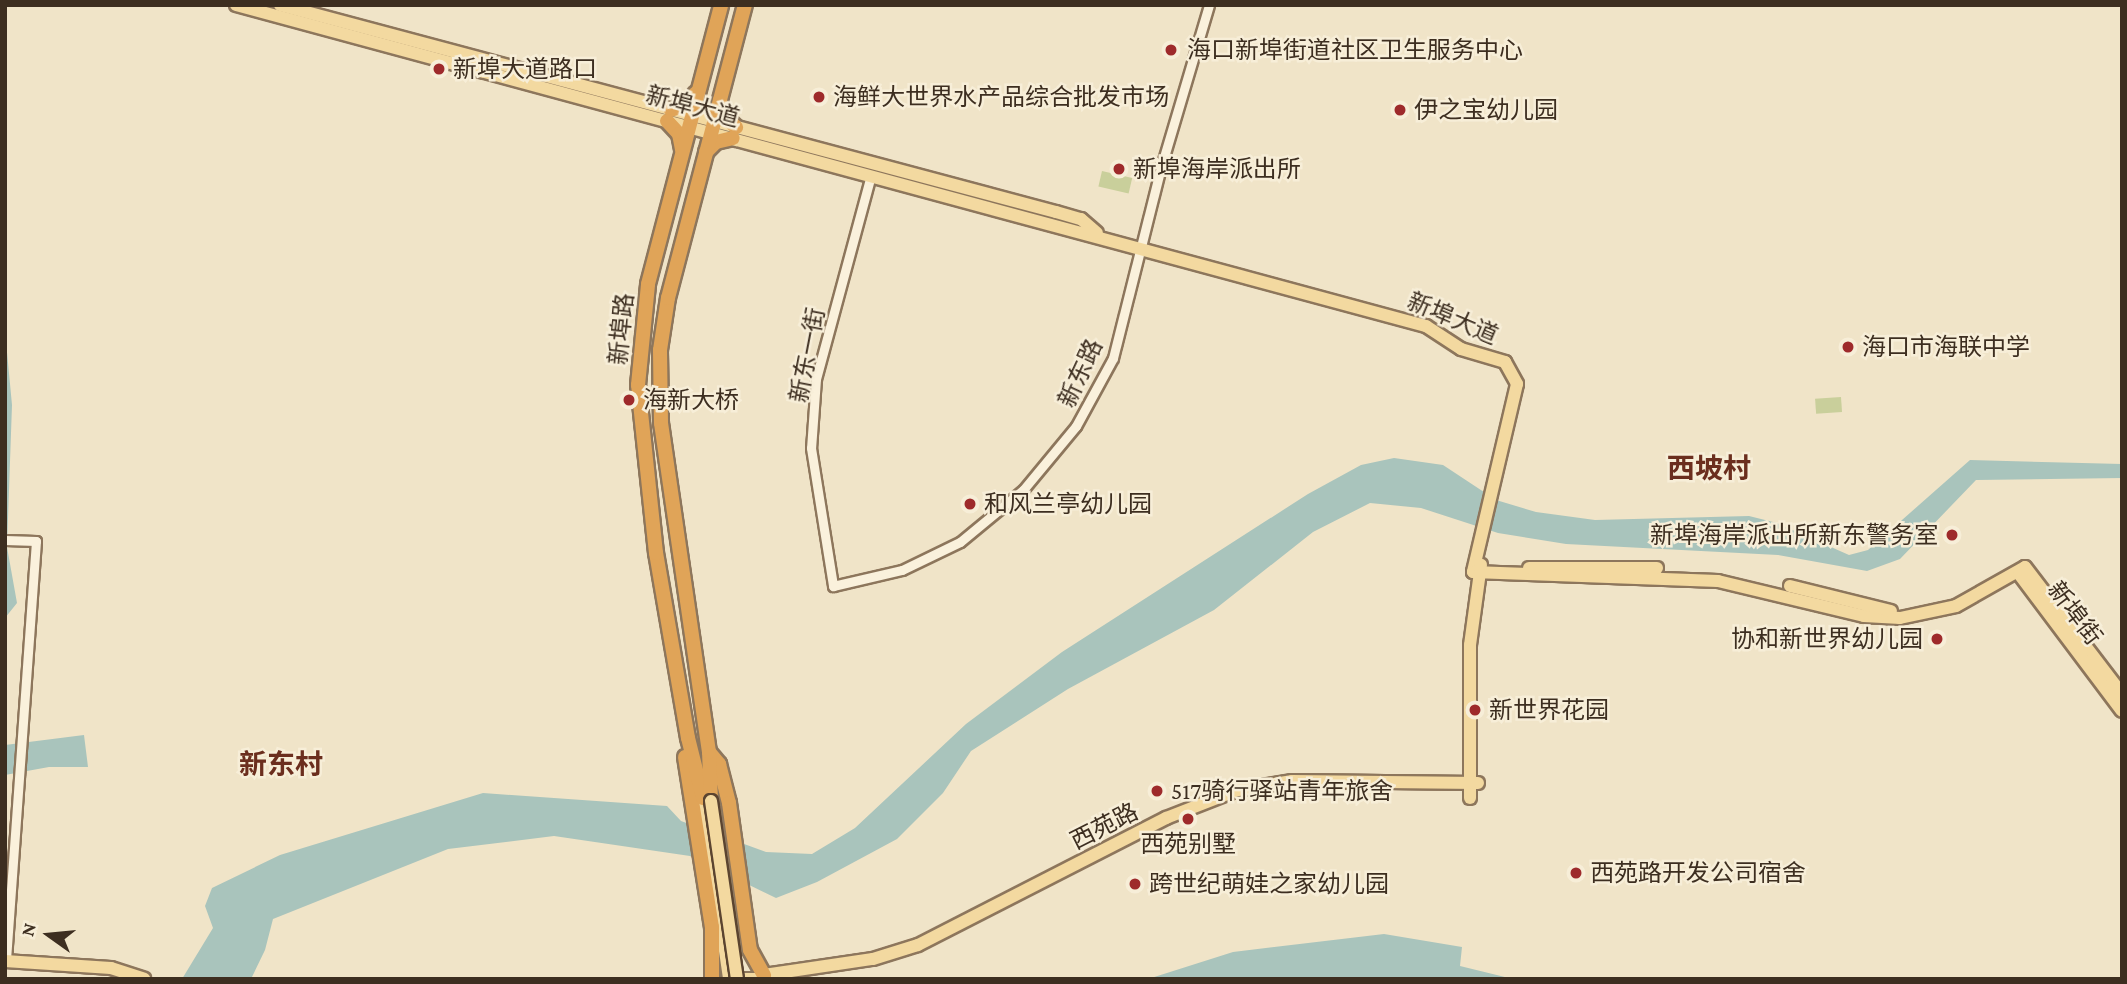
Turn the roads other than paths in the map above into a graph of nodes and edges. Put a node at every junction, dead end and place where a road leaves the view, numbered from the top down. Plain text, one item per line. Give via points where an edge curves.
1 (236, 5) edge
2 (280, 5) edge
3 (721, 5) edge
4 (745, 5) edge
5 (1209, 5) edge
6 (699, 89) junction
7 (720, 96) junction
8 (669, 115) junction
9 (691, 121) junction
10 (712, 127) junction
11 (734, 133) junction
12 (682, 154) junction
13 (704, 156) junction
14 (871, 175) junction
15 (1139, 249) junction
16 (9, 540) edge
17 (1477, 568) junction
18 (2016, 572) junction
19 (833, 586) joint
20 (2122, 694) edge
21 (2122, 711) edge
22 (688, 738) junction
23 (709, 752) junction
24 (1473, 783) joint
25 (707, 800) junction
26 (5, 820) edge
27 (17, 821) junction
28 (6, 961) edge
29 (766, 977) edge
30 (144, 979) edge
31 (712, 979) edge
32 (729, 979) edge
33 (736, 979) edge

1 - 8 main road, 新埠大道
2 - 8 main road, 新埠大道
3 - 6 highway, 新埠路
4 - 7 highway, 新埠路
5 - 15 street, 新东路
6 - 8 highway
6 - 9 highway, 新埠路
7 - 10 highway, 新埠路
7 - 11 highway via 723,115
8 - 9 main road, 新埠大道
8 - 12 highway
9 - 10 main road, 新埠大道
9 - 12 highway, 新埠路
10 - 11 main road, 新埠大道
10 - 13 highway, 新埠路
11 - 13 highway via 716,142
11 - 14 main road, 新埠大道
11 - 15 main road, 新埠大道 via 1081,219 1094,232
12 - 22 highway, 新埠路 via 648,284 638,385 651,517
13 - 23 highway, 新埠路 via 668,298 660,350 661,423
14 - 15 main road, 新埠大道
14 - 19 street, 新东一街 via 817,379 811,448
15 - 17 main road, 新埠大道 via 1409,319 1461,349 1505,362 1517,388
15 - 19 street, 新东路 via 1114,358 1076,426 1023,490 960,542 902,570
16 - 27 street via 36,541
17 - 18 main road via 1707,572 1898,611 1955,600
17 - 24 main road, 新埠大道 via 1465,636
18 - 20 main road, 新埠街
18 - 21 main road, 新埠街
22 - 25 highway
22 - 31 highway via 688,795 712,927
23 - 25 highway
23 - 29 highway via 719,764 729,803 754,961
24 - 29 main road, 西苑路 via 1292,781 1238,790 1166,818 918,945 873,959
25 - 32 main road
25 - 33 main road, bridge
26 - 27 street
27 - 28 street
28 - 30 main road via 111,968
29 - 33 main road, 西苑路

